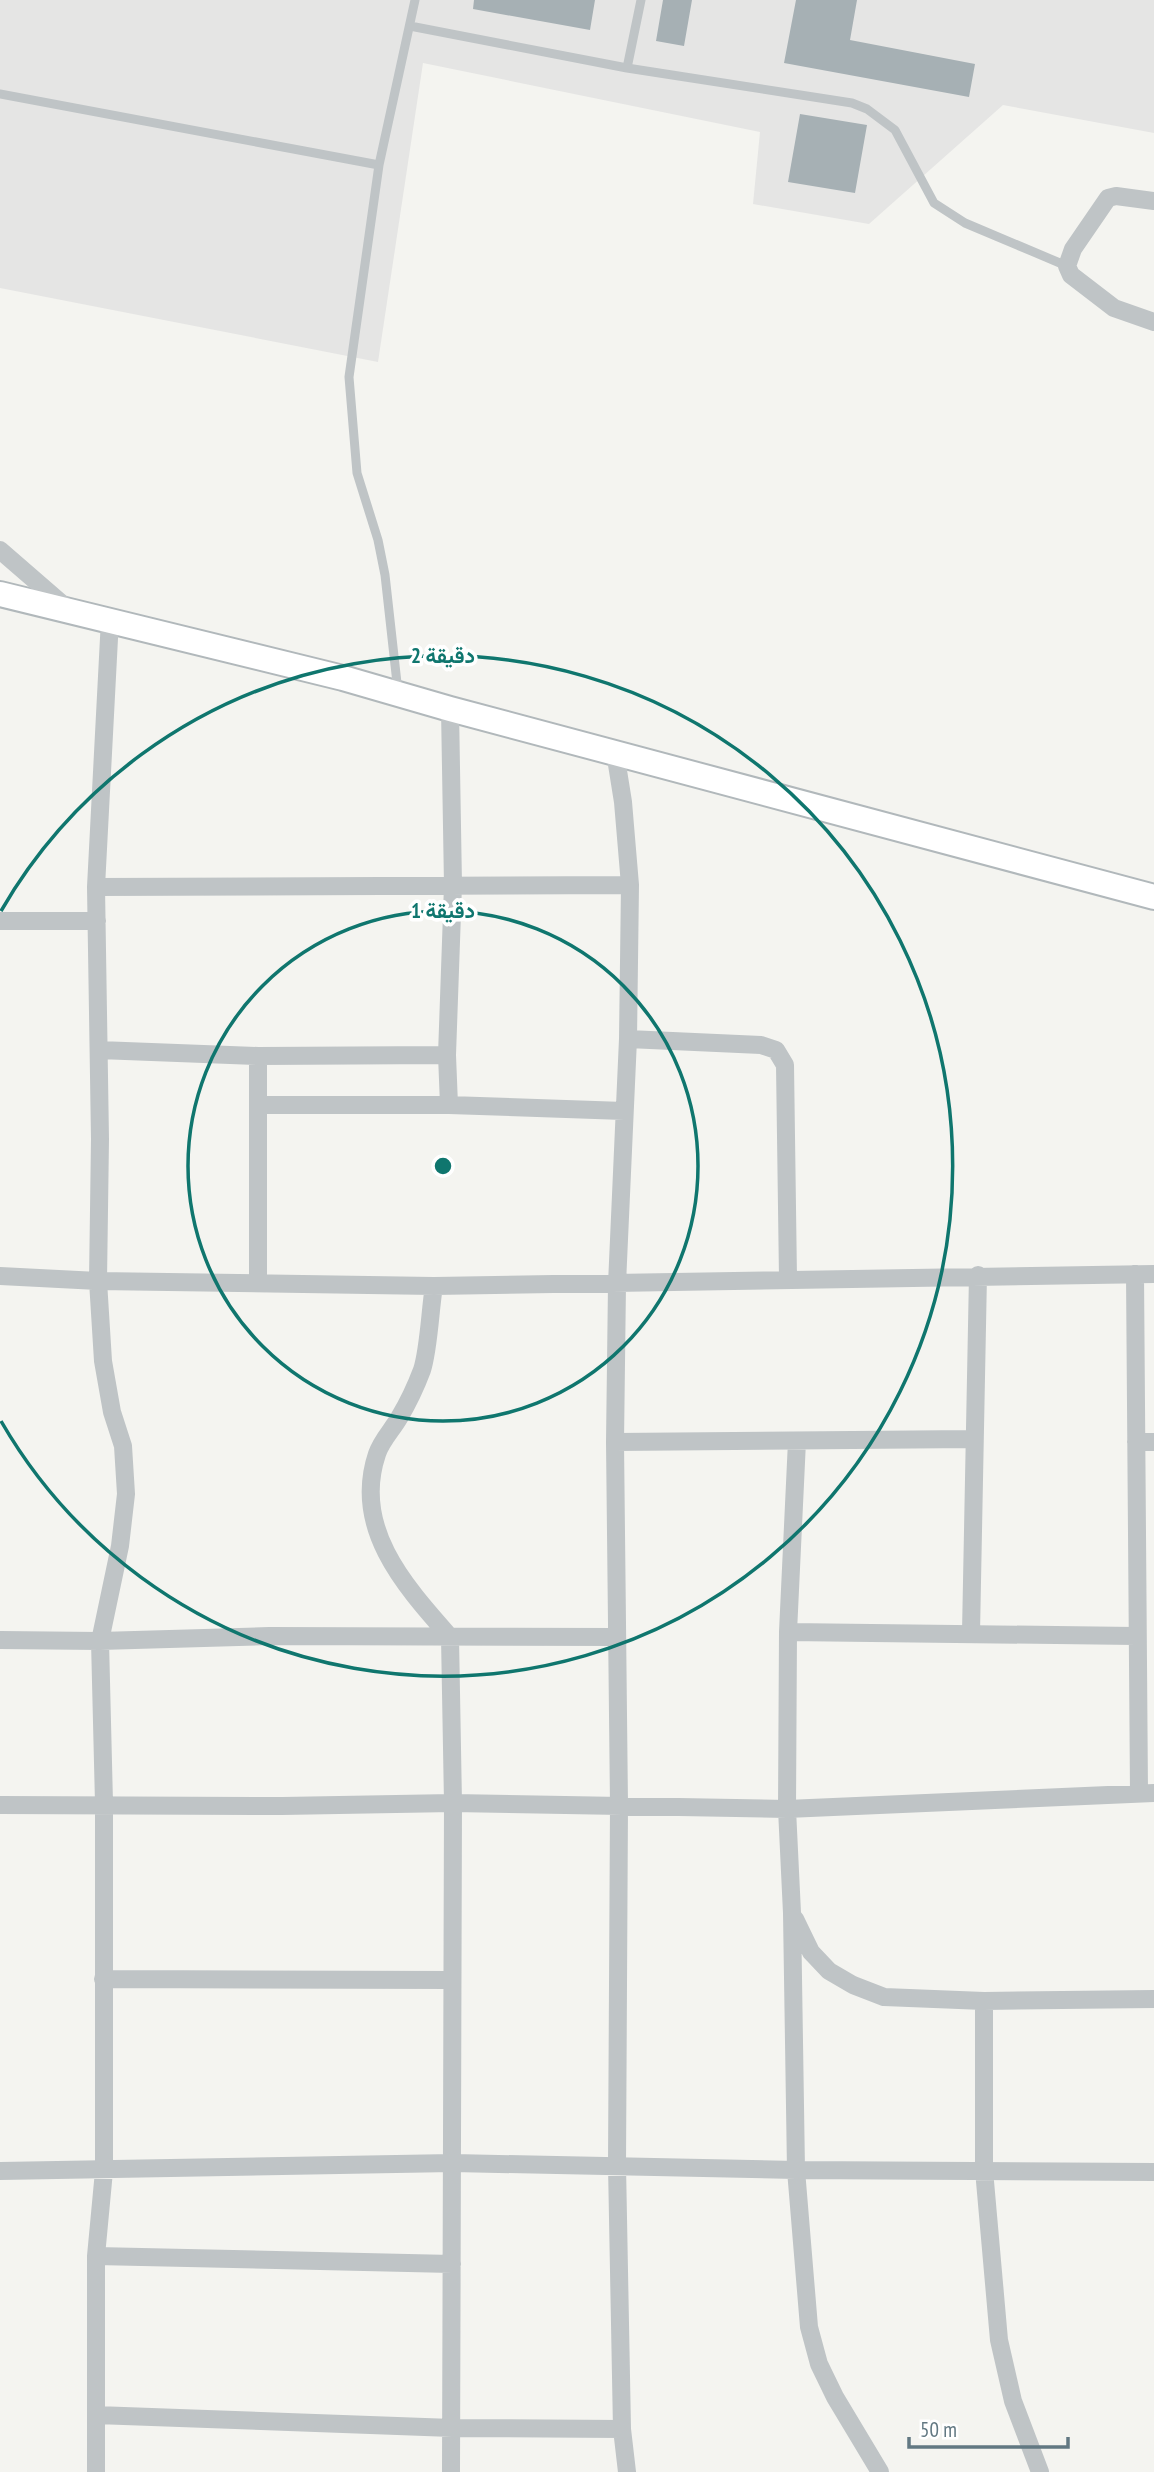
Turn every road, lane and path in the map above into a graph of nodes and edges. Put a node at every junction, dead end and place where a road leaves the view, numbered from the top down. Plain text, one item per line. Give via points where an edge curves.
1 (415, 0) edge
2 (641, 0) edge
3 (410, 26) junction
4 (627, 68) junction
5 (0, 94) edge
6 (380, 165) junction
7 (1154, 201) edge
8 (1067, 266) junction
9 (1154, 322) edge
10 (0, 550) edge
11 (0, 594) edge
12 (68, 609) junction
13 (110, 619) junction
14 (398, 694) junction
15 (450, 709) junction
16 (615, 752) junction
17 (453, 885) junction
18 (631, 885) junction
19 (96, 887) junction
20 (1154, 897) edge
21 (0, 920) edge
22 (97, 920) junction
23 (628, 1039) junction
24 (99, 1050) junction
25 (447, 1055) junction
26 (258, 1056) junction
27 (259, 1105) junction
28 (449, 1105) junction
29 (624, 1111) junction
30 (1135, 1274) junction
31 (1154, 1274) edge
32 (978, 1275) junction
33 (0, 1276) edge
34 (788, 1278) junction
35 (97, 1281) junction
36 (258, 1282) junction
37 (617, 1284) junction
38 (434, 1286) junction
39 (973, 1439) junction
40 (797, 1441) junction
41 (615, 1442) junction
42 (1145, 1442) edge
43 (788, 1632) junction
44 (971, 1633) junction
45 (1136, 1636) junction
46 (450, 1637) junction
47 (617, 1637) junction
48 (0, 1640) edge
49 (100, 1641) junction
50 (1146, 1793) edge
51 (104, 1803) junction
52 (453, 1803) junction
53 (0, 1805) edge
54 (619, 1805) junction
55 (787, 1809) junction
56 (792, 1913) junction
57 (103, 1979) junction
58 (451, 1980) junction
59 (1154, 1999) edge
60 (984, 2001) junction
61 (453, 2163) junction
62 (617, 2165) junction
63 (796, 2170) junction
64 (984, 2170) junction
65 (0, 2171) edge
66 (104, 2171) junction
67 (1154, 2172) edge
68 (96, 2256) junction
69 (453, 2264) junction
70 (96, 2415) junction
71 (452, 2428) junction
72 (622, 2429) junction
73 (96, 2472) edge
74 (451, 2472) edge
75 (627, 2472) edge
76 (880, 2472) edge
77 (1040, 2472) edge

1 - 3 lane
2 - 4 lane
3 - 4 lane
3 - 6 lane
4 - 8 lane via 867,109 895,130 934,203 965,223
5 - 6 lane
6 - 14 lane via 349,377 357,473 385,575
7 - 8 street via 1108,198
8 - 9 street via 1071,275 1114,308
10 - 12 street
11 - 12 main road
12 - 13 main road
13 - 14 main road
13 - 19 street
14 - 15 main road
15 - 16 main road
15 - 17 street
16 - 18 street
16 - 20 main road
17 - 18 street
17 - 19 street
17 - 25 street
18 - 23 street
19 - 22 street
21 - 22 street
22 - 24 street
23 - 29 street
23 - 34 street via 761,1045 776,1050 785,1065
24 - 26 street
24 - 35 street
25 - 26 street
25 - 28 street
26 - 27 street
27 - 28 street
27 - 36 street
28 - 29 street
29 - 37 street
30 - 31 street
30 - 32 street
30 - 42 street
32 - 34 street
32 - 39 street
33 - 35 street
34 - 37 street
35 - 36 street
35 - 49 street via 103,1361 124,1455 126,1494
36 - 38 street
37 - 38 street
37 - 41 street
38 - 46 street via 422,1368 378,1452 371,1501 389,1561
39 - 40 street
39 - 44 street
40 - 41 street
40 - 43 street
41 - 47 street
42 - 45 street
43 - 44 street
43 - 55 street
44 - 45 street
45 - 50 street
46 - 47 street
46 - 49 street
46 - 52 street
47 - 54 street
48 - 49 street
49 - 51 street
50 - 55 street
51 - 52 street
51 - 53 street
51 - 57 street
52 - 54 street
52 - 58 street
54 - 55 street
54 - 62 street
55 - 56 street
56 - 60 street via 811,1952 829,1971 853,1985 884,1997
56 - 63 street
57 - 58 street
57 - 66 street
58 - 61 street
59 - 60 street
60 - 64 street
61 - 62 street
61 - 66 street
61 - 69 street
62 - 63 street
62 - 72 street
63 - 64 street
63 - 76 street via 809,2327 819,2364
64 - 67 street
64 - 77 street via 1004,2369
65 - 66 street
66 - 68 street
68 - 69 street
68 - 70 street
69 - 71 street
70 - 71 street
70 - 73 street
71 - 72 street
71 - 74 street
72 - 75 street

